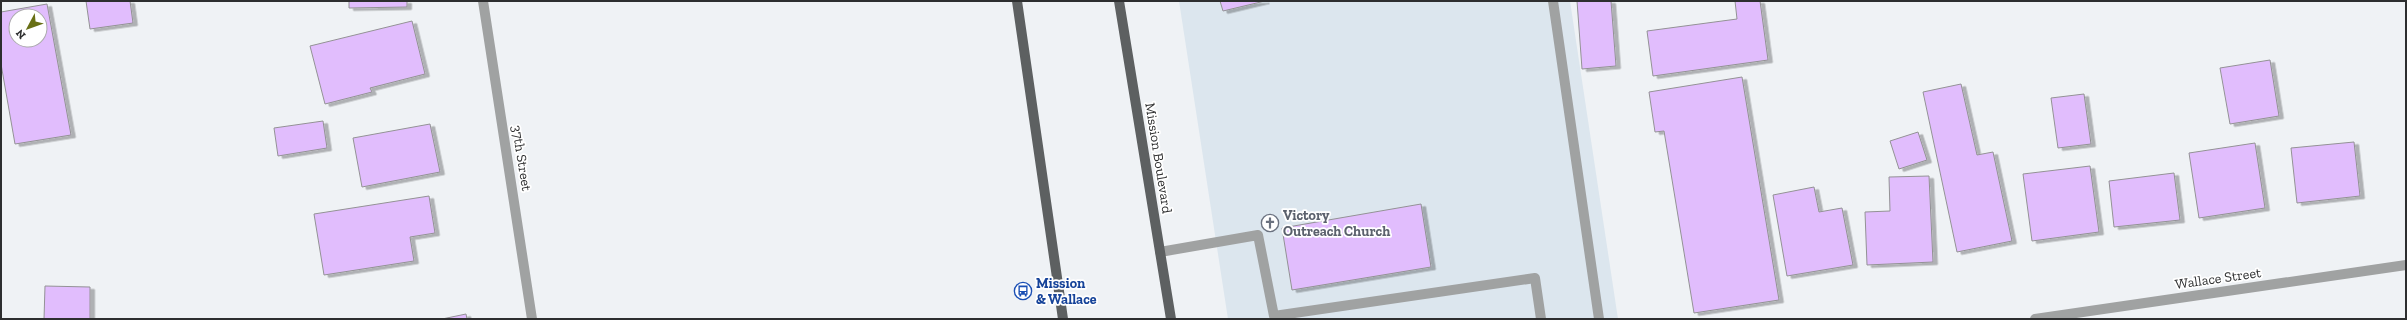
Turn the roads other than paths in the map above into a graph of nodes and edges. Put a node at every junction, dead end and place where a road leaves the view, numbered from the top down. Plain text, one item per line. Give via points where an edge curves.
1 (483, 1) edge
2 (1017, 1) edge
3 (1119, 1) edge
4 (1554, 1) edge
5 (1160, 252) junction
6 (2406, 265) edge
7 (532, 319) edge
8 (1063, 319) edge
9 (1171, 319) edge
10 (1541, 319) edge
11 (1599, 319) edge
12 (2035, 319) edge

1 - 7 street, 37th Street
2 - 8 main road
3 - 5 main road, Mission Boulevard
4 - 11 street
5 - 9 main road, Mission Boulevard
5 - 10 street via 1258,235 1274,316 1535,278
6 - 12 street, Wallace Street

